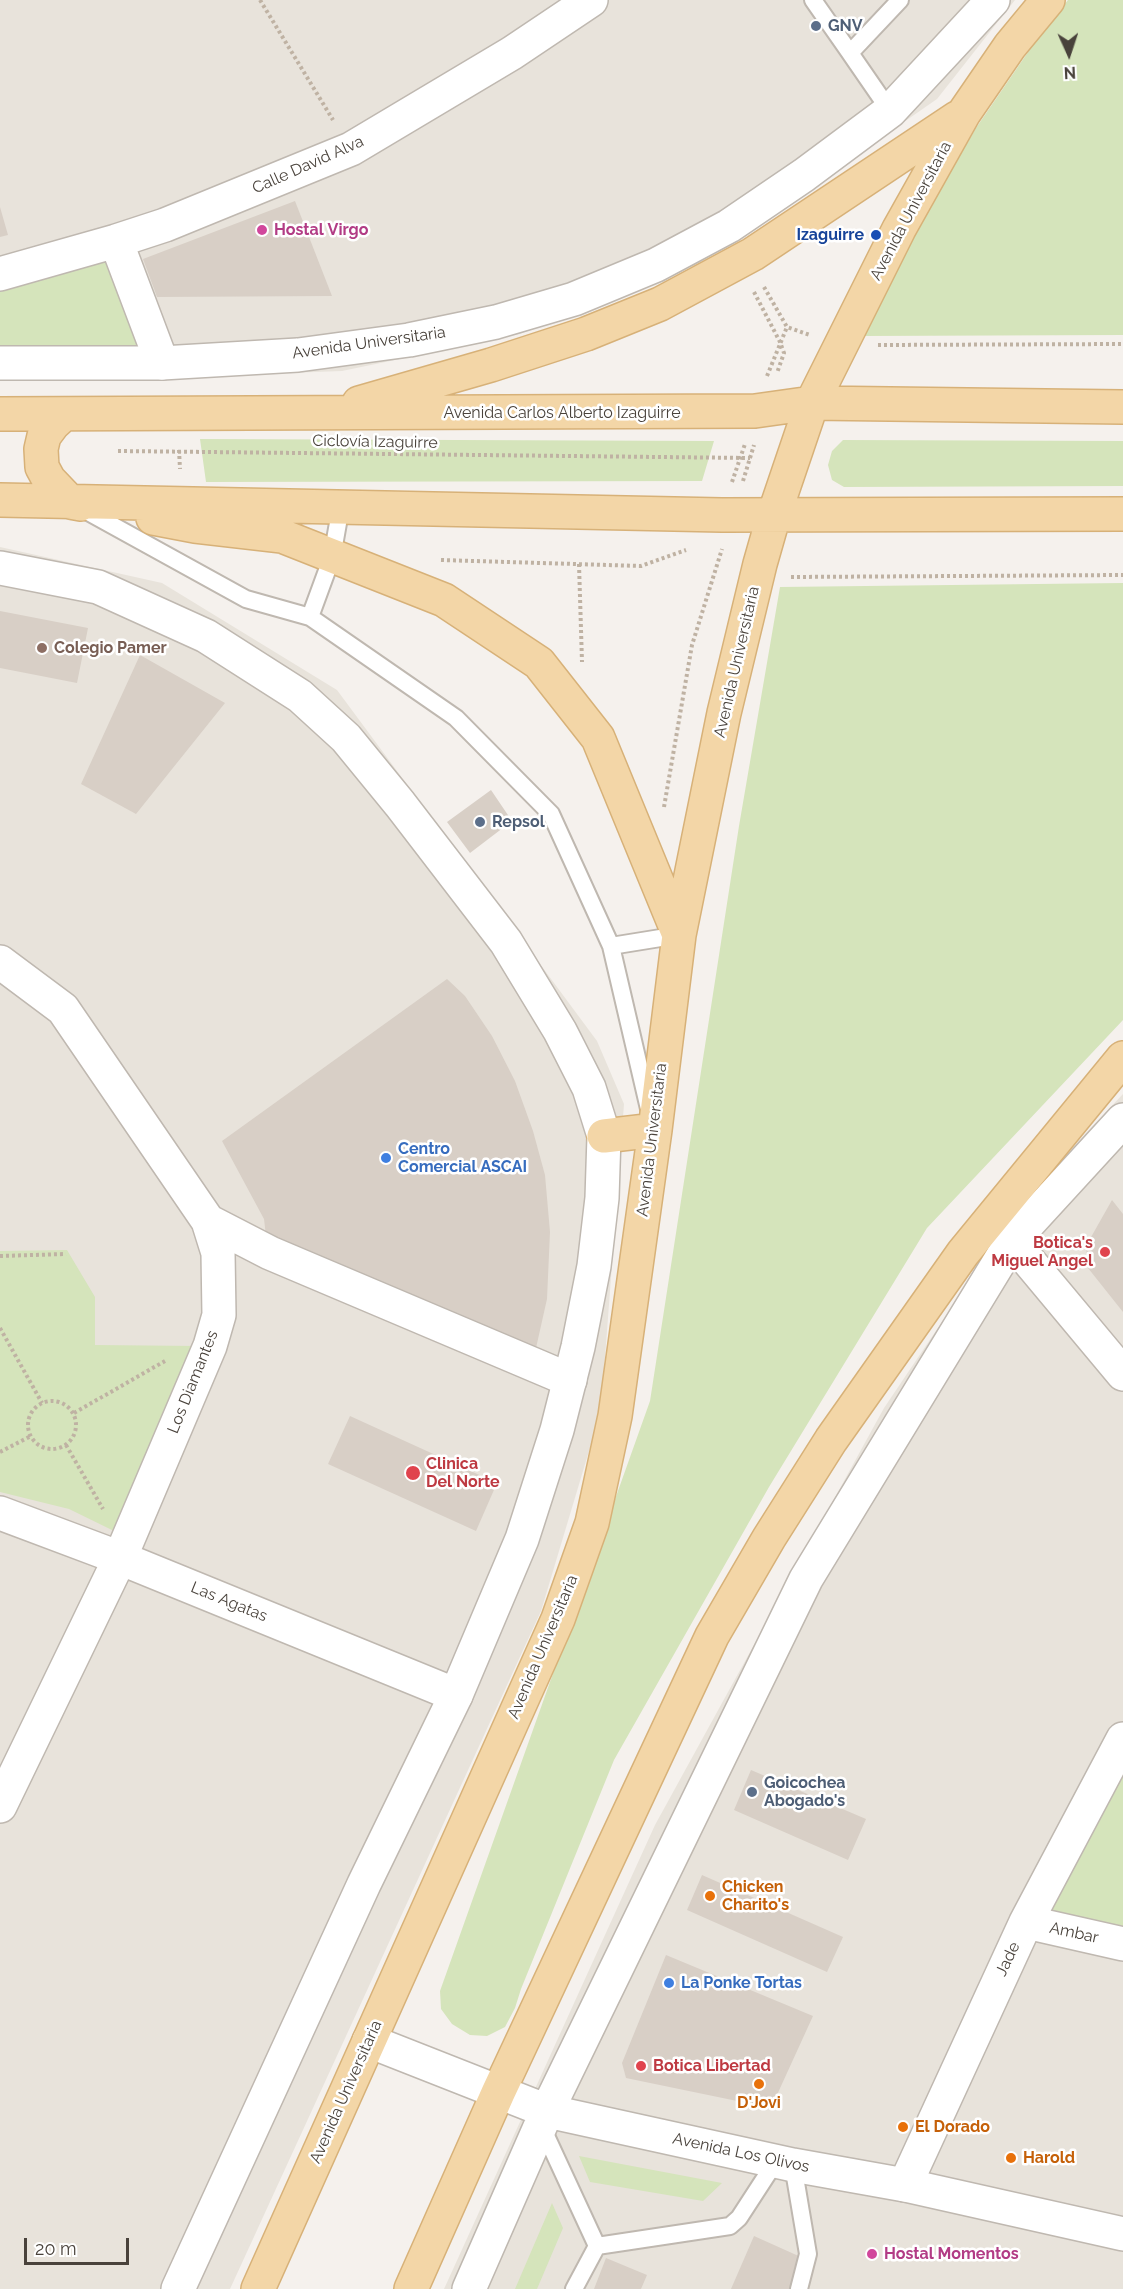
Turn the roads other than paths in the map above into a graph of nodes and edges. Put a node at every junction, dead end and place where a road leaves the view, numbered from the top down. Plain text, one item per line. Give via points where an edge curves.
1 (591, 0) edge
2 (813, 0) edge
3 (900, 0) edge
4 (993, 0) edge
5 (1048, 0) edge
6 (850, 53) junction
7 (890, 111) junction
8 (964, 113) junction
9 (116, 241) junction
10 (0, 274) edge
11 (0, 363) edge
12 (162, 363) junction
13 (812, 403) junction
14 (1123, 407) edge
15 (0, 414) edge
16 (64, 414) junction
17 (320, 414) junction
18 (0, 500) edge
19 (69, 502) junction
20 (341, 506) junction
21 (1123, 514) edge
22 (774, 515) junction
23 (332, 557) junction
24 (0, 568) edge
25 (310, 617) junction
26 (679, 935) junction
27 (611, 946) junction
28 (0, 962) edge
29 (1123, 1058) edge
30 (1123, 1120) edge
31 (655, 1130) junction
32 (604, 1136) junction
33 (208, 1221) junction
34 (1012, 1242) junction
35 (1119, 1364) edge
36 (570, 1380) junction
37 (0, 1513) edge
38 (120, 1558) junction
39 (456, 1695) junction
40 (1123, 1739) edge
41 (0, 1806) edge
42 (1026, 1922) junction
43 (1123, 1944) edge
44 (369, 2041) junction
45 (498, 2093) junction
46 (544, 2118) junction
47 (785, 2163) junction
48 (904, 2185) junction
49 (1123, 2234) edge
50 (597, 2246) junction
51 (178, 2289) edge
52 (258, 2289) edge
53 (411, 2289) edge
54 (469, 2289) edge
55 (574, 2289) edge
56 (799, 2289) edge

1 - 9 street, Calle David Alva via 512,53 351,149
2 - 6 lane
3 - 6 lane
4 - 7 street, Avenida Universitaria
5 - 8 main road, Avenida Universitaria via 1010,46
6 - 7 lane
7 - 12 street, Avenida Universitaria via 740,220 656,265 574,299 496,322 409,340 298,355
8 - 13 main road, Avenida Universitaria via 899,229
8 - 17 main road via 747,258 660,304 586,334
9 - 10 street, Calle David Alva
9 - 12 street
11 - 12 street, Avenida Universitaria
13 - 14 main road, Avenida Carlos Alberto Izaguirre
13 - 17 main road, Avenida Carlos Alberto Izaguirre via 759,397
13 - 22 main road, Avenida Universitaria
15 - 16 main road, Avenida Carlos Alberto Izaguirre
16 - 17 main road, Avenida Carlos Alberto Izaguirre
16 - 19 main road via 44,436 42,467
18 - 19 main road
19 - 20 main road
19 - 23 main road via 195,526 282,536
19 - 25 lane via 246,599
20 - 22 main road via 723,530
20 - 23 lane
21 - 22 main road
22 - 26 main road, Avenida Universitaria via 724,713
23 - 25 lane
23 - 26 main road via 444,600 539,663 598,738
24 - 32 street via 98,587 206,636 300,696 346,738 506,942 589,1088
25 - 27 lane via 456,718 551,814
26 - 27 lane
26 - 31 main road, Avenida Universitaria
27 - 31 lane
28 - 33 street, Los Diamantes via 63,1009
29 - 45 main road via 963,1253 831,1440 770,1538 712,1636
30 - 34 street
31 - 32 main road
31 - 44 main road, Avenida Universitaria via 615,1416 592,1523 558,1619
32 - 36 street via 594,1266
33 - 36 street via 270,1253
33 - 38 street, Los Diamantes via 218,1253 219,1315 210,1347
34 - 35 street
34 - 46 street via 806,1579
36 - 39 street via 522,1539
37 - 38 street, Las Agatas
38 - 39 street, Las Agatas
38 - 41 street, Los Diamantes
39 - 51 street via 364,1884
40 - 42 street, Jade
42 - 43 street, Ambar
42 - 48 street, Jade
44 - 45 street, Avenida Los Olivos
44 - 52 main road, Avenida Universitaria
45 - 46 street, Avenida Los Olivos
45 - 53 main road
46 - 47 street, Avenida Los Olivos
46 - 50 lane
46 - 54 street
47 - 48 street, Avenida Los Olivos
47 - 50 lane via 730,2226
47 - 56 lane via 808,2254
48 - 49 street, Avenida Los Olivos
50 - 55 lane

